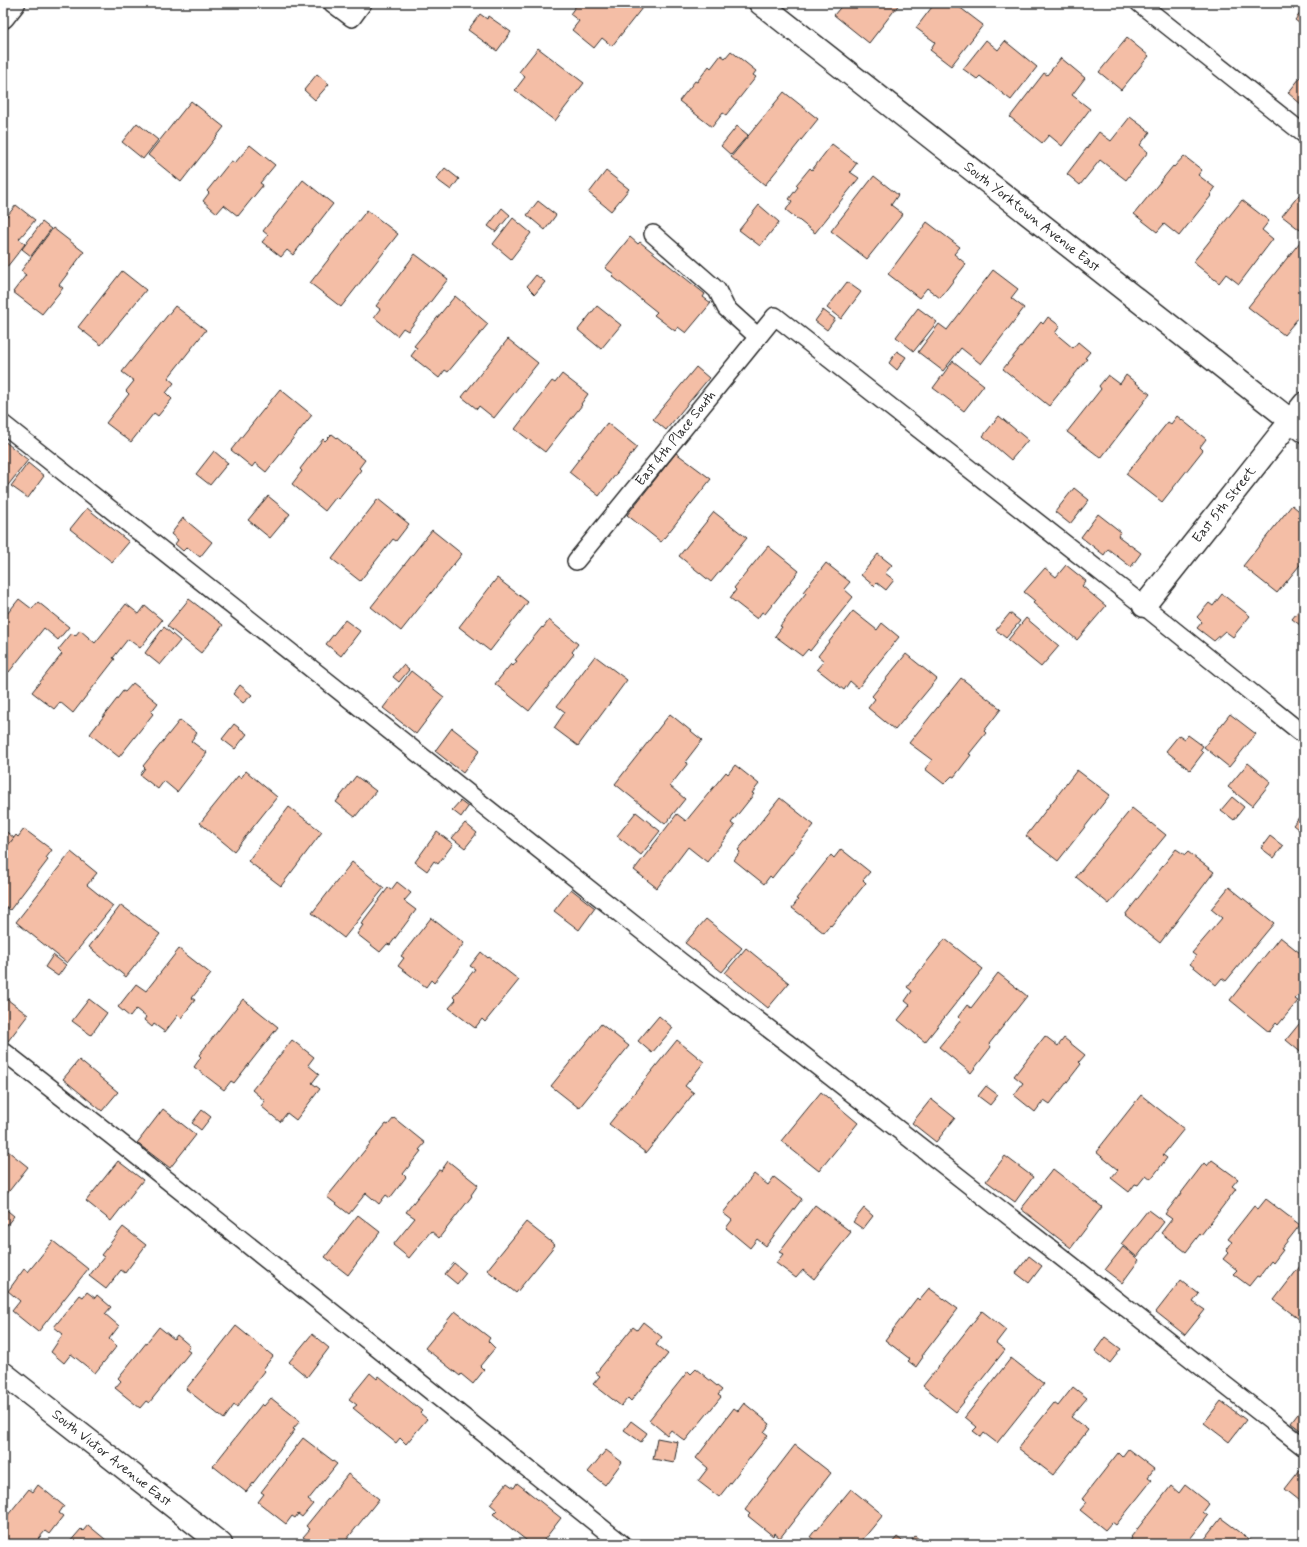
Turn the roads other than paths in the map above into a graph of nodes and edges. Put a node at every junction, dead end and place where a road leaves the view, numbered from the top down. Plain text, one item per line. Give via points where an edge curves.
1 (14, 3) edge
2 (332, 3) edge
3 (363, 3) edge
4 (760, 3) edge
5 (1139, 3) edge
6 (3, 17) edge
7 (1304, 134) edge
8 (653, 234) dead end
9 (758, 337) junction
10 (1300, 419) edge
11 (3, 424) edge
12 (576, 561) dead end
13 (1144, 606) junction
14 (1304, 735) edge
15 (3, 1052) edge
16 (3, 1372) edge
17 (1304, 1447) edge
18 (221, 1544) edge
19 (622, 1544) edge

1 - 6 street
2 - 3 lane via 352,18
4 - 10 street, South Yorktown Avenue East
5 - 7 lane
8 - 9 lane via 717,290 726,308
9 - 12 lane, East 4th Place South
9 - 13 lane, East 4th Place South via 775,316
10 - 13 street, East 5th Street
11 - 17 lane via 680,962 794,1048
13 - 14 lane
15 - 19 lane via 112,1136
16 - 18 street, South Victor Avenue East

